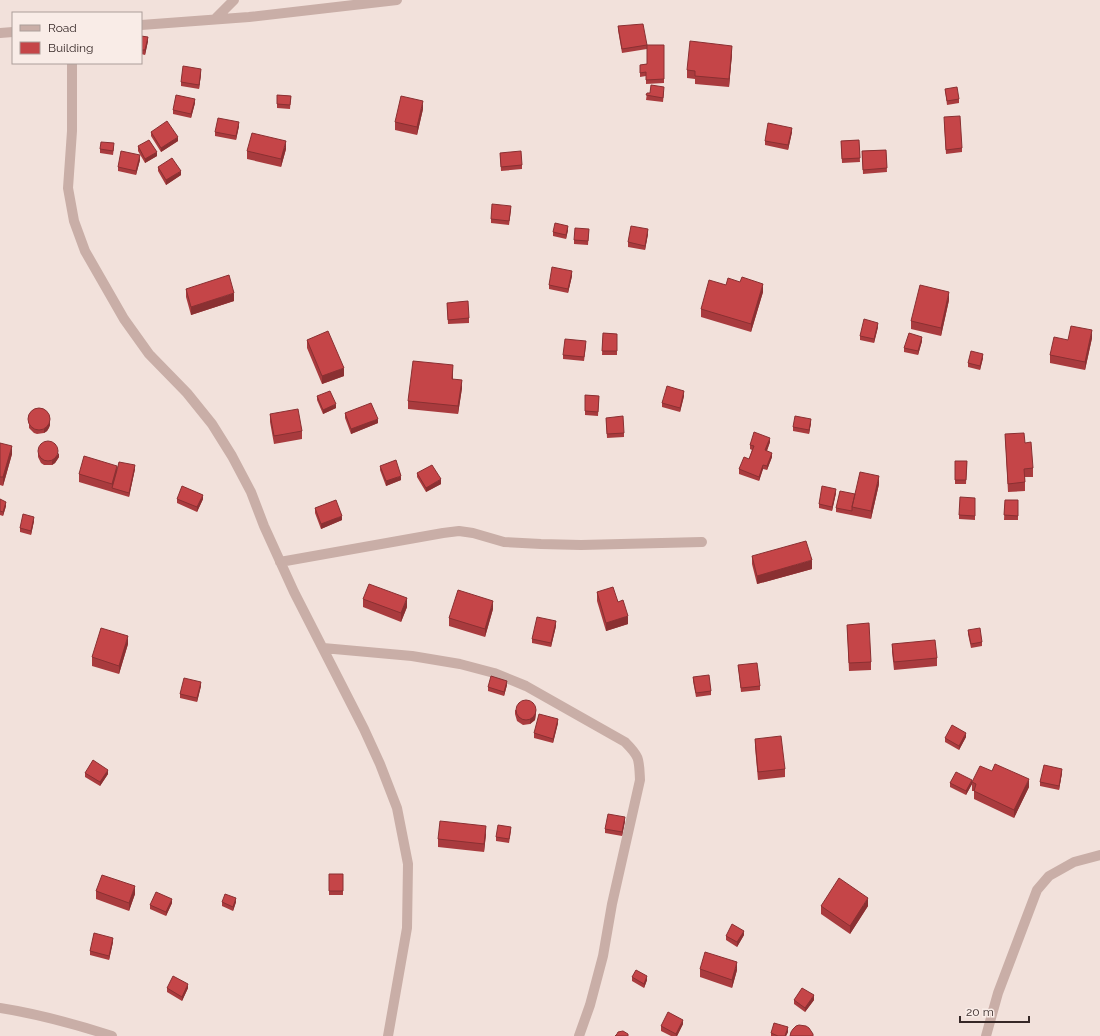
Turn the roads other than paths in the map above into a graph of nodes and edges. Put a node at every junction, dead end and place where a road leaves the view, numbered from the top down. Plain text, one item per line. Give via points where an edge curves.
1 (234, 0) edge
2 (397, 0) edge
3 (214, 19) junction
4 (142, 25) edge
5 (12, 32) edge
6 (0, 33) edge
7 (72, 64) edge
8 (702, 542) dead end
9 (280, 562) junction
10 (323, 648) junction
11 (1100, 855) edge
12 (0, 1008) edge
13 (112, 1036) edge
14 (388, 1036) edge
15 (579, 1036) edge
16 (986, 1036) edge

1 - 3 street
2 - 3 street
3 - 4 street
5 - 6 street
7 - 9 street via 72,131 68,188 74,221 85,251 128,325 149,354 187,393 224,443 251,492
8 - 9 street via 541,544 504,542 459,531
9 - 10 street
10 - 14 street via 380,764 397,808 408,864 407,928
10 - 15 street via 412,656 494,673 526,686 625,742 635,752 639,761 640,780 603,956
11 - 16 street via 1074,862 1049,876 1037,890 998,993
12 - 13 street via 40,1015

